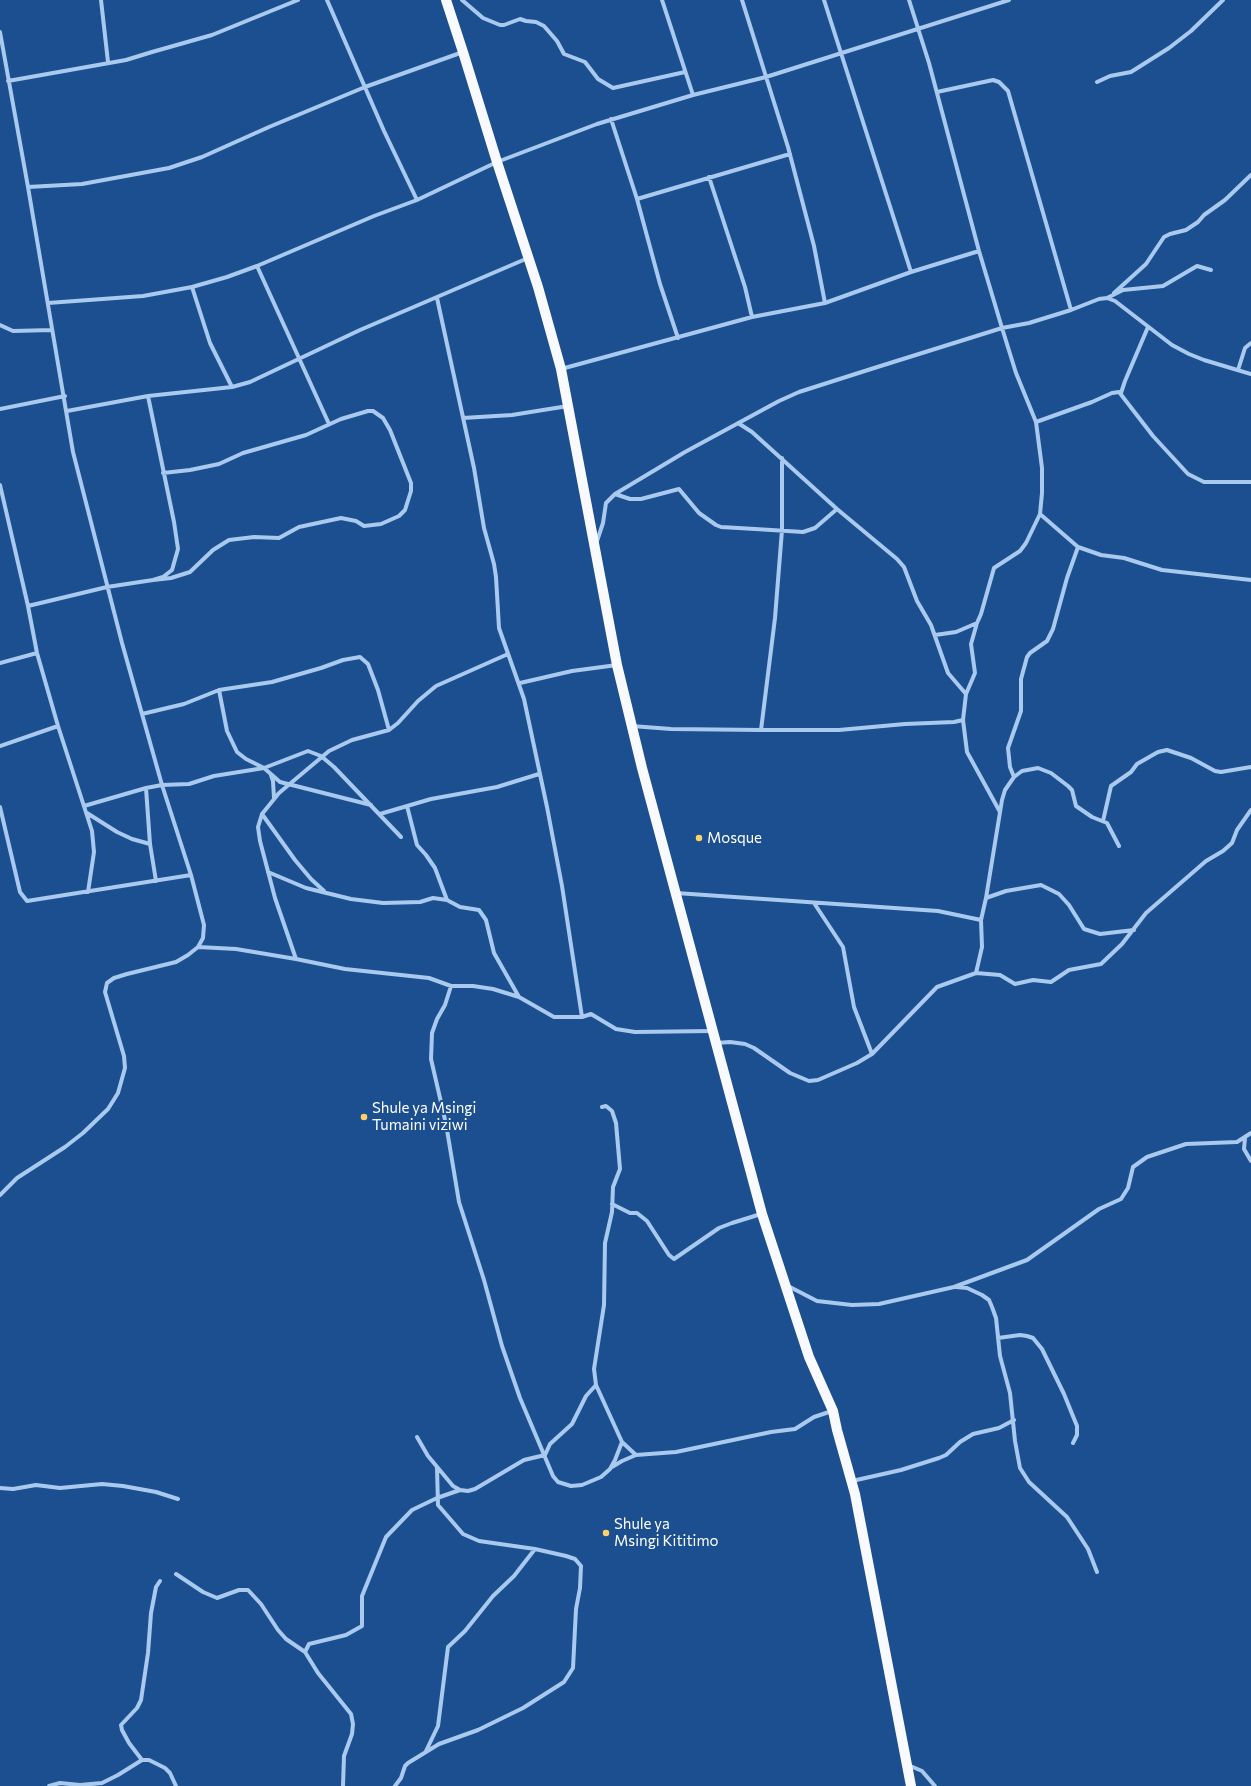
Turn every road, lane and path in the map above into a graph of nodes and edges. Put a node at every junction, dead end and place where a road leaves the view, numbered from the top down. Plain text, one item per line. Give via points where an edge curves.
1 (101, 0) edge
2 (298, 0) edge
3 (327, 0) edge
4 (446, 0) edge
5 (462, 0) edge
6 (662, 0) edge
7 (742, 0) edge
8 (824, 0) edge
9 (909, 0) edge
10 (1009, 0) edge
11 (1223, 0) edge
12 (918, 28) junction
13 (0, 32) edge
14 (463, 52) junction
15 (840, 53) junction
16 (108, 62) junction
17 (685, 72) junction
18 (766, 77) junction
19 (8, 81) junction
20 (1097, 82) dead end
21 (365, 87) junction
22 (937, 92) junction
23 (693, 95) junction
24 (611, 119) junction
25 (790, 154) junction
26 (497, 162) junction
27 (1251, 175) edge
28 (709, 177) junction
29 (28, 187) junction
30 (637, 199) junction
31 (417, 200) junction
32 (979, 251) junction
33 (528, 258) junction
34 (257, 266) junction
35 (1211, 270) dead end
36 (911, 272) junction
37 (192, 287) junction
38 (1114, 293) junction
39 (437, 298) junction
40 (1107, 298) junction
41 (48, 303) junction
42 (825, 303) junction
43 (1071, 310) junction
44 (752, 317) junction
45 (0, 325) edge
46 (1148, 327) junction
47 (1002, 328) junction
48 (52, 330) junction
49 (678, 338) junction
50 (1251, 343) edge
51 (299, 359) junction
52 (561, 369) junction
53 (1238, 370) junction
54 (1251, 374) edge
55 (232, 387) junction
56 (1121, 393) junction
57 (65, 396) junction
58 (148, 396) junction
59 (569, 406) junction
60 (0, 409) edge
61 (67, 411) junction
62 (463, 418) junction
63 (1036, 422) junction
64 (738, 423) junction
65 (329, 424) junction
66 (782, 458) junction
67 (163, 473) junction
68 (1251, 482) edge
69 (0, 485) edge
70 (615, 494) junction
71 (837, 509) junction
72 (1040, 514) junction
73 (782, 530) junction
74 (1078, 547) junction
75 (595, 548) junction
76 (152, 580) junction
77 (1251, 580) edge
78 (107, 587) junction
79 (28, 606) junction
80 (977, 623) junction
81 (935, 635) junction
82 (37, 653) junction
83 (508, 654) junction
84 (0, 663) edge
85 (617, 665) junction
86 (520, 683) junction
87 (219, 690) junction
88 (966, 694) junction
89 (142, 714) junction
90 (963, 720) junction
91 (58, 726) junction
92 (632, 726) junction
93 (389, 730) junction
94 (761, 730) junction
95 (0, 746) edge
96 (321, 756) junction
97 (1251, 767) edge
98 (264, 768) junction
99 (270, 774) junction
100 (539, 774) junction
101 (1014, 777) junction
102 (162, 785) junction
103 (290, 785) junction
104 (146, 788) junction
105 (274, 798) junction
106 (84, 806) junction
107 (371, 806) junction
108 (407, 806) junction
109 (0, 807) edge
110 (1251, 810) edge
111 (1000, 812) junction
112 (87, 813) junction
113 (262, 814) junction
114 (380, 814) junction
115 (1103, 820) junction
116 (2, 824) edge
117 (401, 837) dead end
118 (150, 844) junction
119 (1119, 846) dead end
120 (268, 872) junction
121 (191, 875) junction
122 (156, 881) junction
123 (88, 892) junction
124 (326, 892) junction
125 (675, 892) junction
126 (986, 898) junction
127 (447, 900) junction
128 (814, 904) junction
129 (981, 920) junction
130 (1134, 930) junction
131 (198, 947) junction
132 (296, 958) junction
133 (976, 973) junction
134 (451, 986) junction
135 (519, 997) junction
136 (582, 1017) junction
137 (712, 1031) junction
138 (716, 1043) junction
139 (872, 1054) junction
140 (602, 1107) dead end
141 (1251, 1133) edge
142 (1245, 1138) junction
143 (1251, 1161) edge
144 (0, 1195) edge
145 (612, 1204) junction
146 (762, 1214) junction
147 (786, 1285) junction
148 (954, 1287) junction
149 (998, 1338) junction
150 (596, 1385) junction
151 (833, 1411) junction
152 (1014, 1420) junction
153 (417, 1437) dead end
154 (622, 1442) junction
155 (1073, 1443) dead end
156 (545, 1454) junction
157 (636, 1455) junction
158 (437, 1468) junction
159 (610, 1469) junction
160 (852, 1481) junction
161 (0, 1488) edge
162 (460, 1490) junction
163 (437, 1498) junction
164 (178, 1499) dead end
165 (534, 1549) junction
166 (1097, 1572) dead end
167 (176, 1574) dead end
168 (160, 1580) dead end
169 (305, 1652) junction
170 (426, 1751) junction
171 (142, 1760) junction
172 (907, 1765) junction
173 (49, 1786) edge
174 (176, 1786) edge
175 (343, 1786) edge
176 (395, 1786) edge
177 (911, 1786) edge
178 (935, 1786) edge

1 - 16 street
2 - 16 street via 212,35 132,58
3 - 21 street
4 - 14 highway
5 - 17 street via 483,18 500,25 520,18 542,24 557,41 564,54 585,62 600,81 613,88
6 - 17 street
7 - 18 street
8 - 15 street
9 - 12 street
10 - 12 street
11 - 20 street via 1169,48 1131,72 1110,76
12 - 15 street
12 - 22 street
13 - 19 street
14 - 21 street
14 - 26 highway
15 - 18 street
15 - 36 street
16 - 19 street
17 - 23 street
18 - 23 street
18 - 25 street
19 - 29 street
21 - 29 street via 202,157 168,168 82,184
21 - 31 street
22 - 32 street
22 - 43 street via 993,80 1008,91
23 - 24 street
24 - 26 street
24 - 30 street
25 - 28 street
25 - 42 street via 820,271
26 - 31 street
26 - 33 highway
27 - 38 street via 1198,222 1186,230 1164,237 1146,264
28 - 30 street
28 - 44 street via 745,287
29 - 41 street
30 - 49 street
31 - 34 street
32 - 36 street
32 - 47 street
33 - 39 street
33 - 52 highway
34 - 37 street
34 - 51 street
35 - 38 street via 1197,266 1163,286 1134,288
36 - 42 street
37 - 41 street via 143,296
37 - 55 street via 210,343
38 - 40 street
39 - 51 street
39 - 62 street
40 - 43 street
40 - 46 street via 1115,301
41 - 48 street
42 - 44 street
43 - 47 street via 1030,323
44 - 49 street
45 - 48 street via 13,331
46 - 53 street via 1189,354
46 - 56 street
47 - 63 street via 1016,373
47 - 64 street via 799,392
48 - 57 street
49 - 52 street
50 - 53 street via 1245,348
51 - 55 street via 264,377
51 - 65 street
52 - 59 highway
53 - 54 street
55 - 58 street
56 - 63 street via 1112,393
56 - 68 street via 1153,436 1188,474 1204,482
57 - 60 street
57 - 61 street
58 - 61 street
58 - 67 street
59 - 62 street via 512,415
59 - 75 highway
61 - 78 street via 73,452
62 - 83 street via 484,528 495,570 499,628
63 - 72 street via 1042,468
64 - 66 street
64 - 70 street
65 - 67 street via 306,435 243,453 219,464
65 - 76 street via 368,411 373,411 384,418 411,483 411,491 399,516 381,524 366,526 348,519 330,519 299,527 279,538 229,540 213,550 190,572
66 - 71 street
66 - 73 street
67 - 76 street via 178,549 172,570 163,577
69 - 79 street
70 - 73 street via 630,499 641,499 679,489 699,513 721,526
70 - 75 street via 606,502 603,524
71 - 73 street via 815,528 803,532
71 - 81 street via 904,567
72 - 74 street
72 - 80 street via 1026,543 994,568
73 - 94 street via 775,618
74 - 77 street via 1162,570
74 - 101 street via 1053,629 1047,641 1027,657 1021,679 1021,711 1008,748
75 - 85 highway
76 - 78 street
78 - 79 street
78 - 89 street
79 - 82 street
80 - 81 street via 956,632
80 - 88 street via 971,644 975,673
81 - 88 street via 948,673
82 - 84 street
82 - 91 street
83 - 86 street
83 - 93 street via 436,686
85 - 86 street via 572,671
85 - 92 highway
86 - 100 street
87 - 89 street via 184,704
87 - 93 street via 272,682 360,657 368,664
87 - 98 street via 231,742 242,755
88 - 90 street
89 - 102 street
90 - 94 street via 839,730
90 - 111 street via 967,752
91 - 95 street
91 - 106 street
92 - 94 street
92 - 125 highway
93 - 96 street via 352,740
96 - 98 street via 308,751
96 - 103 street
96 - 107 street
97 - 115 street via 1221,772 1167,750 1158,752 1137,764 1111,786
98 - 99 street
98 - 102 street via 214,776 189,784
99 - 103 street via 280,782
99 - 105 street
100 - 108 street via 497,787
100 - 136 street via 562,886
101 - 111 street via 1005,790
101 - 115 street via 1032,768 1051,773 1072,790 1076,806 1092,817
102 - 104 street
102 - 121 street
103 - 105 street
103 - 107 street
104 - 106 street
104 - 118 street
105 - 113 street
106 - 112 street
107 - 114 street
108 - 114 street
108 - 127 street via 417,845 435,868
109 - 116 street
110 - 130 street via 1237,830 1232,843 1206,861 1146,913
111 - 126 street
112 - 118 street via 117,832
112 - 123 street via 94,838
113 - 120 street via 258,827
113 - 124 street via 295,860
114 - 117 street
115 - 119 street via 1111,828
116 - 123 street via 20,892 27,901
118 - 122 street
120 - 124 street via 299,886
120 - 132 street
121 - 122 street
121 - 131 street via 204,926 203,938
122 - 123 street
124 - 127 street via 351,899 383,903 420,902 432,898
125 - 128 street
125 - 137 highway
126 - 129 street
126 - 130 street via 1006,891 1046,886 1059,894 1069,905 1084,929 1100,934
127 - 135 street via 460,907 479,910 486,920 494,954
128 - 129 street via 938,911
128 - 139 street via 844,947 854,1007
129 - 133 street via 982,946
130 - 133 street via 1101,964 1069,970 1051,982 1033,980 1015,984 1000,975
131 - 132 street via 236,949
131 - 144 street via 176,962 127,974 107,983 105,992 124,1056 125,1068 118,1093 108,1109 83,1133 17,1178
132 - 134 street via 345,969 429,978
133 - 139 street via 937,987
134 - 135 street via 493,989
134 - 156 street via 434,1027 430,1043 431,1059 460,1202 502,1346 520,1398
135 - 136 street via 554,1017
136 - 137 street via 591,1014 616,1029 634,1032
137 - 138 highway
138 - 139 street via 746,1044 790,1074 809,1081 828,1077
138 - 146 highway
140 - 145 street via 609,1108 614,1117 620,1154 620,1169 613,1186
141 - 142 street
142 - 143 street via 1244,1149
142 - 148 street via 1237,1142 1186,1144 1148,1157 1133,1167 1128,1188 1121,1199 1099,1209 1026,1260
145 - 146 street via 630,1213 637,1213 647,1221 674,1259 719,1228
145 - 150 street via 605,1243 604,1305 594,1360
146 - 147 highway
147 - 148 street via 817,1301 835,1305 879,1304
147 - 151 highway via 809,1357
148 - 149 street via 973,1290 989,1300 996,1318
149 - 152 street
149 - 155 street via 1027,1336 1033,1338 1042,1348 1077,1426 1077,1435
150 - 154 street
150 - 156 street via 586,1396 572,1424 550,1444
151 - 157 street via 814,1417 795,1429 684,1451
151 - 160 highway
152 - 160 street via 999,1428 973,1434 940,1458
152 - 166 street via 1016,1448 1022,1472 1029,1482 1067,1517 1088,1549
153 - 158 street
154 - 157 street
154 - 159 street
156 - 159 street via 553,1476 564,1484 582,1485 601,1477
156 - 162 street via 524,1460 475,1489
157 - 159 street via 622,1460
158 - 162 street
158 - 163 street
160 - 172 highway
161 - 164 street via 13,1489 36,1485 60,1488 119,1485
162 - 163 street
163 - 165 street via 438,1505 463,1534 491,1543
163 - 169 street via 412,1510 386,1537 362,1596 362,1626 346,1635 309,1644
165 - 170 street via 465,1632 448,1647 438,1726
165 - 170 street via 571,1557 581,1566 573,1668 564,1682 523,1708
167 - 169 street via 217,1598 239,1590 248,1590 282,1635
168 - 171 street via 156,1587 151,1613 141,1700 121,1725 129,1743
169 - 175 street via 318,1673 351,1714 352,1734 344,1756
170 - 176 street via 405,1766
171 - 173 street via 102,1782 80,1785 60,1783
171 - 174 street via 156,1762 165,1768 173,1777
172 - 177 highway
172 - 178 street via 922,1772

